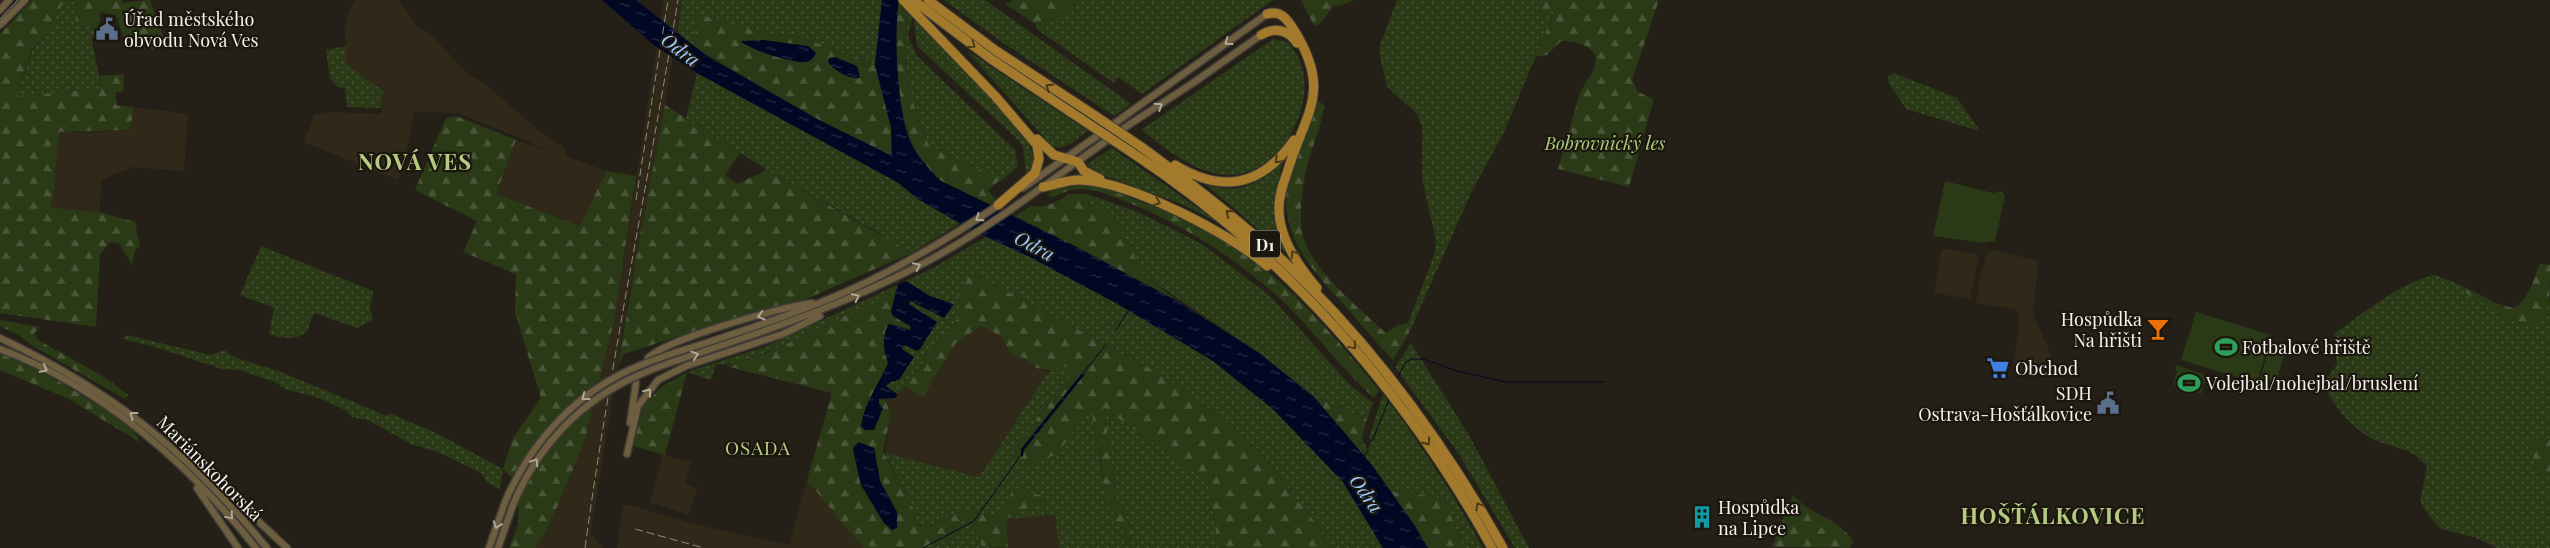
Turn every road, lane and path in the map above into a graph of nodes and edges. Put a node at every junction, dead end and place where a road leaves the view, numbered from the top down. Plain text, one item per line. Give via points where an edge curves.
1 (9, 0) edge
2 (25, 0) edge
3 (904, 0) edge
4 (913, 0) edge
5 (928, 0) edge
6 (0, 10) edge
7 (1267, 14) joint
8 (929, 18) junction
9 (0, 25) edge
10 (1261, 35) joint
11 (1115, 123) dead end
12 (1124, 128) dead end
13 (1025, 129) junction
14 (1097, 136) dead end
15 (1106, 142) dead end
16 (1140, 146) junction
17 (1066, 158) junction
18 (1078, 162) junction
19 (1033, 178) junction
20 (1043, 187) junction
21 (1130, 192) junction
22 (998, 205) joint
23 (825, 301) junction
24 (838, 305) junction
25 (1334, 326) junction
26 (1354, 335) junction
27 (0, 338) edge
28 (0, 349) edge
29 (648, 358) dead end
30 (636, 383) dead end
31 (176, 450) junction
32 (171, 456) junction
33 (238, 548) edge
34 (256, 548) edge
35 (267, 548) edge
36 (287, 548) edge
37 (489, 548) edge
38 (498, 548) edge
39 (1492, 548) edge
40 (1503, 548) edge

1 - 6 main road
2 - 9 main road
3 - 8 highway
4 - 8 highway, D1
16 -> 5 highway, D1, bridge via 995,50
7 -> 11 main road
26 -> 7 highway via 1348,321 1313,283 1282,231 1280,195 1312,107 1314,78 1308,55 1287,19 1277,13
8 - 13 highway
8 -> 25 highway, D1, bridge via 1131,152 1221,219 1300,290
12 -> 10 main road
10 -> 16 highway via 1278,30 1291,36 1305,58 1311,84 1303,124 1288,148 1270,167 1235,182 1210,181
13 - 17 highway via 1054,155
13 - 19 highway via 1039,152
14 - 17 main road
15 - 18 main road
26 -> 16 highway, D1 via 1306,283 1247,228
17 - 18 highway
17 - 19 main road
18 - 20 main road
18 - 21 highway via 1092,176
19 - 22 highway
20 - 21 highway via 1080,180 1100,182
24 -> 20 main road via 926,262
21 -> 25 highway via 1185,214 1236,243 1264,263 1323,320
22 -> 23 main road via 919,255
23 -> 29 main road via 720,328 666,346
23 -> 37 main road, bridge via 640,366 587,395 556,423 522,467 505,502
30 -> 24 main road via 627,454 638,406 658,380 686,366 783,334
38 -> 24 main road, bridge via 528,473 562,429 590,403 641,374
25 -> 39 highway, D1 via 1398,402 1454,482
40 -> 26 highway, D1 via 1462,478 1403,394
31 -> 27 main road, Mariánskohorská via 94,388
28 -> 32 main road, Mariánskohorská via 86,393
31 - 35 main road, Mariánskohorská via 233,507
31 - 36 main road via 195,462
32 - 33 main road via 204,496
32 -> 34 main road, Mariánskohorská via 227,512

